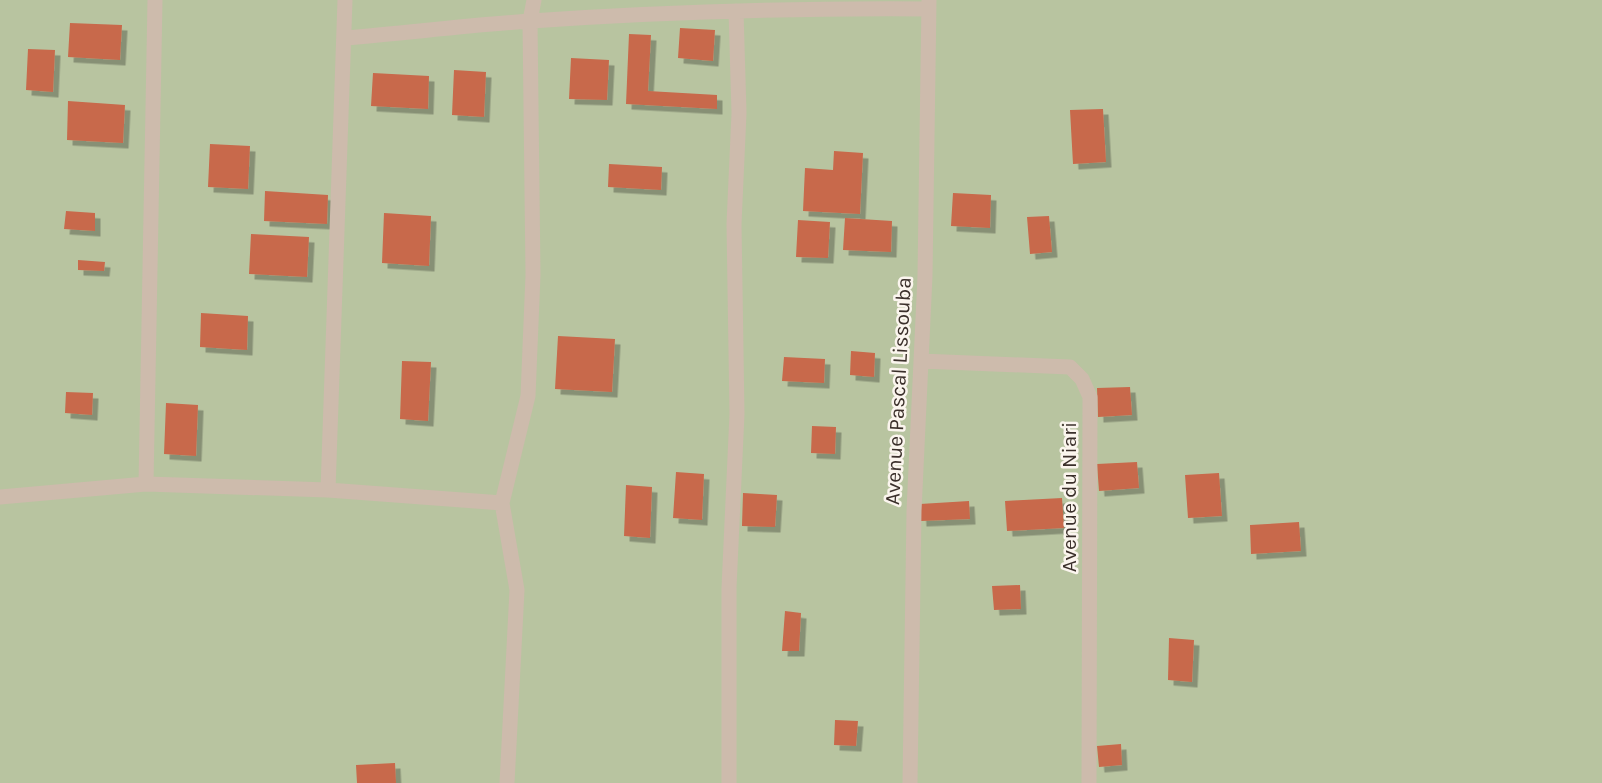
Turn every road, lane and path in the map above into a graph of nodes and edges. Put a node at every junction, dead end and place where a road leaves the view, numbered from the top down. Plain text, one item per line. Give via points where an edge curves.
1 (155, 0) edge
2 (345, 0) edge
3 (534, 0) edge
4 (928, 4) edge
5 (702, 6) edge
6 (736, 10) junction
7 (530, 21) junction
8 (345, 38) junction
9 (921, 361) junction
10 (146, 484) junction
11 (328, 490) junction
12 (0, 498) edge
13 (502, 503) junction
14 (507, 783) edge
15 (729, 783) edge
16 (910, 783) edge
17 (1089, 783) edge

1 - 10 street
2 - 8 street
3 - 7 street
4 - 6 street
4 - 9 street, Avenue Pascal Lissouba
5 - 6 street
5 - 7 street
6 - 15 street via 737,414 729,588
7 - 8 street
7 - 13 street via 533,274 528,396
8 - 11 street
9 - 16 street, Avenue Pascal Lissouba via 914,511
9 - 17 street, Avenue du Niari via 1070,367 1082,379 1090,397
10 - 11 street
10 - 12 street
11 - 13 street
13 - 14 street via 517,591

